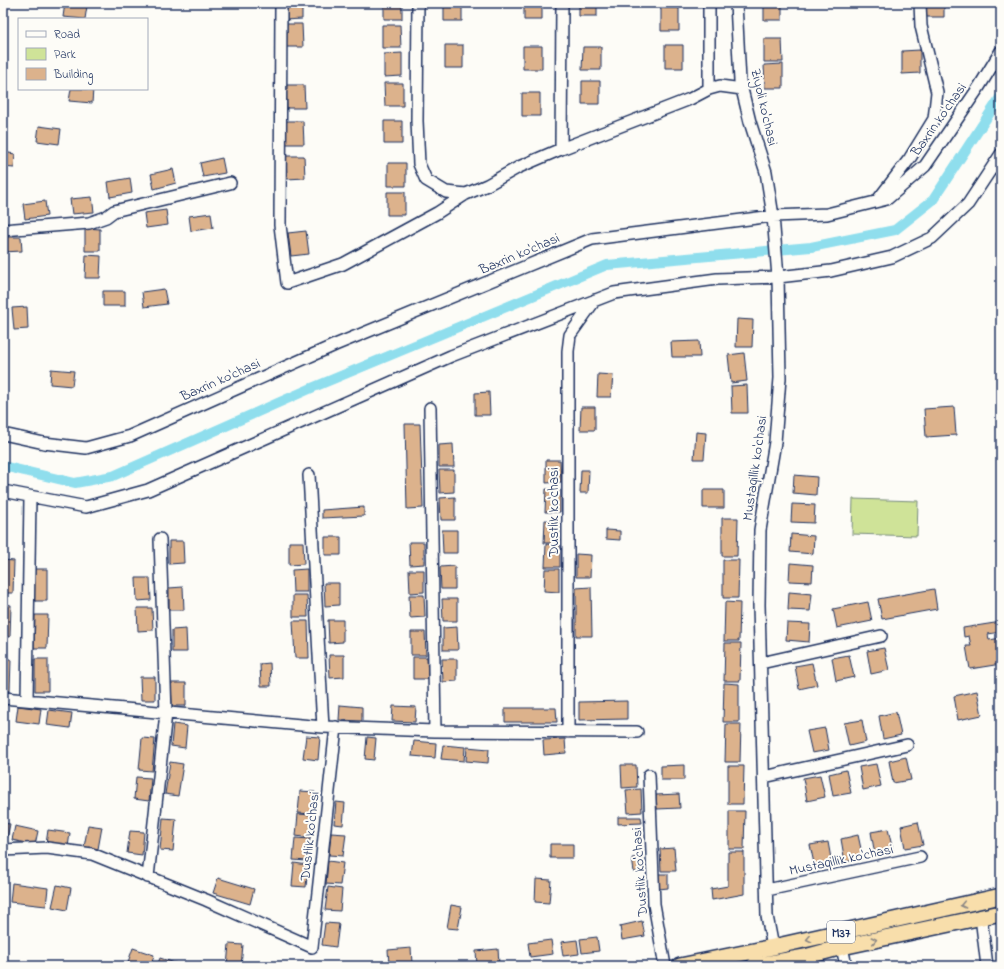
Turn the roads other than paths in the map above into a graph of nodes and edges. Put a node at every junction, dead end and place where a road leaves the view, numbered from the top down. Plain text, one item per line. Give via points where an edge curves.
1 (280, 3) edge
2 (418, 3) edge
3 (562, 3) edge
4 (709, 3) edge
5 (736, 3) edge
6 (920, 3) edge
7 (1001, 51) edge
8 (742, 88) junction
9 (709, 89) junction
10 (561, 149) junction
11 (1001, 154) edge
12 (230, 183) dead end
13 (466, 194) junction
14 (877, 201) junction
15 (773, 216) junction
16 (3, 230) edge
17 (778, 277) junction
18 (595, 300) junction
19 (430, 408) dead end
20 (3, 434) edge
21 (309, 475) dead end
22 (3, 491) edge
23 (30, 497) junction
24 (160, 539) dead end
25 (881, 636) dead end
26 (761, 663) junction
27 (3, 698) edge
28 (28, 700) junction
29 (166, 713) junction
30 (323, 727) junction
31 (336, 727) junction
32 (435, 731) junction
33 (568, 732) junction
34 (637, 732) dead end
35 (907, 745) dead end
36 (649, 775) dead end
37 (764, 777) junction
38 (3, 850) edge
39 (920, 857) dead end
40 (148, 877) junction
41 (767, 890) junction
42 (1001, 896) edge
43 (1001, 913) edge
44 (981, 918) junction
45 (842, 947) junction
46 (773, 948) junction
47 (665, 966) edge
48 (680, 966) edge
49 (754, 966) edge
50 (846, 966) edge
51 (987, 966) edge

1 - 13 street via 280,225 287,283 343,264 400,234
2 - 13 street via 419,164 426,180 446,192
3 - 10 street
4 - 9 street
5 - 8 street, Ziyoli ko'chasi
6 - 14 street via 921,26 937,92 934,119 910,158
7 - 14 street, Baxrin ko'chasi via 925,166 887,198
8 - 9 street via 720,86
8 - 15 street, Ziyoli ko'chasi via 766,172
9 - 10 street via 690,99
10 - 13 street
11 - 17 street via 968,204 932,238 892,257 831,271
12 - 16 street via 114,211 89,223
14 - 15 street, Baxrin ko'chasi via 827,214
15 - 17 street, Ziyoli ko'chasi
15 - 20 street, Baxrin ko'chasi via 592,239 335,345 130,436 86,448 44,443
17 - 18 street via 717,279 614,293
17 - 26 street, Mustaqillik ko'chasi via 780,378 775,442 760,530
18 - 23 street via 450,356 148,490 86,507
18 - 33 street, Dustlik ko'chasi via 570,335 568,351
19 - 32 street
21 - 30 street
22 - 23 street
23 - 28 street
24 - 29 street
25 - 26 street
26 - 37 street, Mustaqillik ko'chasi
27 - 28 street
28 - 29 street
29 - 30 street
29 - 40 street
30 - 31 street
31 - 32 street
31 - 40 street, Dustlik ko'chasi via 312,947
32 - 33 street
33 - 34 street
35 - 37 street
36 - 47 street, Dustlik ko'chasi via 654,904
37 - 41 street, Mustaqillik ko'chasi
38 - 40 street via 47,848 92,854
39 - 41 street, Mustaqillik ko'chasi
41 - 46 street, Mustaqillik ko'chasi
42 -> 46 highway, M37
43 - 44 highway, M37
45 -> 44 highway, M37
44 - 51 street
45 - 49 highway, M37
45 - 50 street
46 - 48 highway, M37

